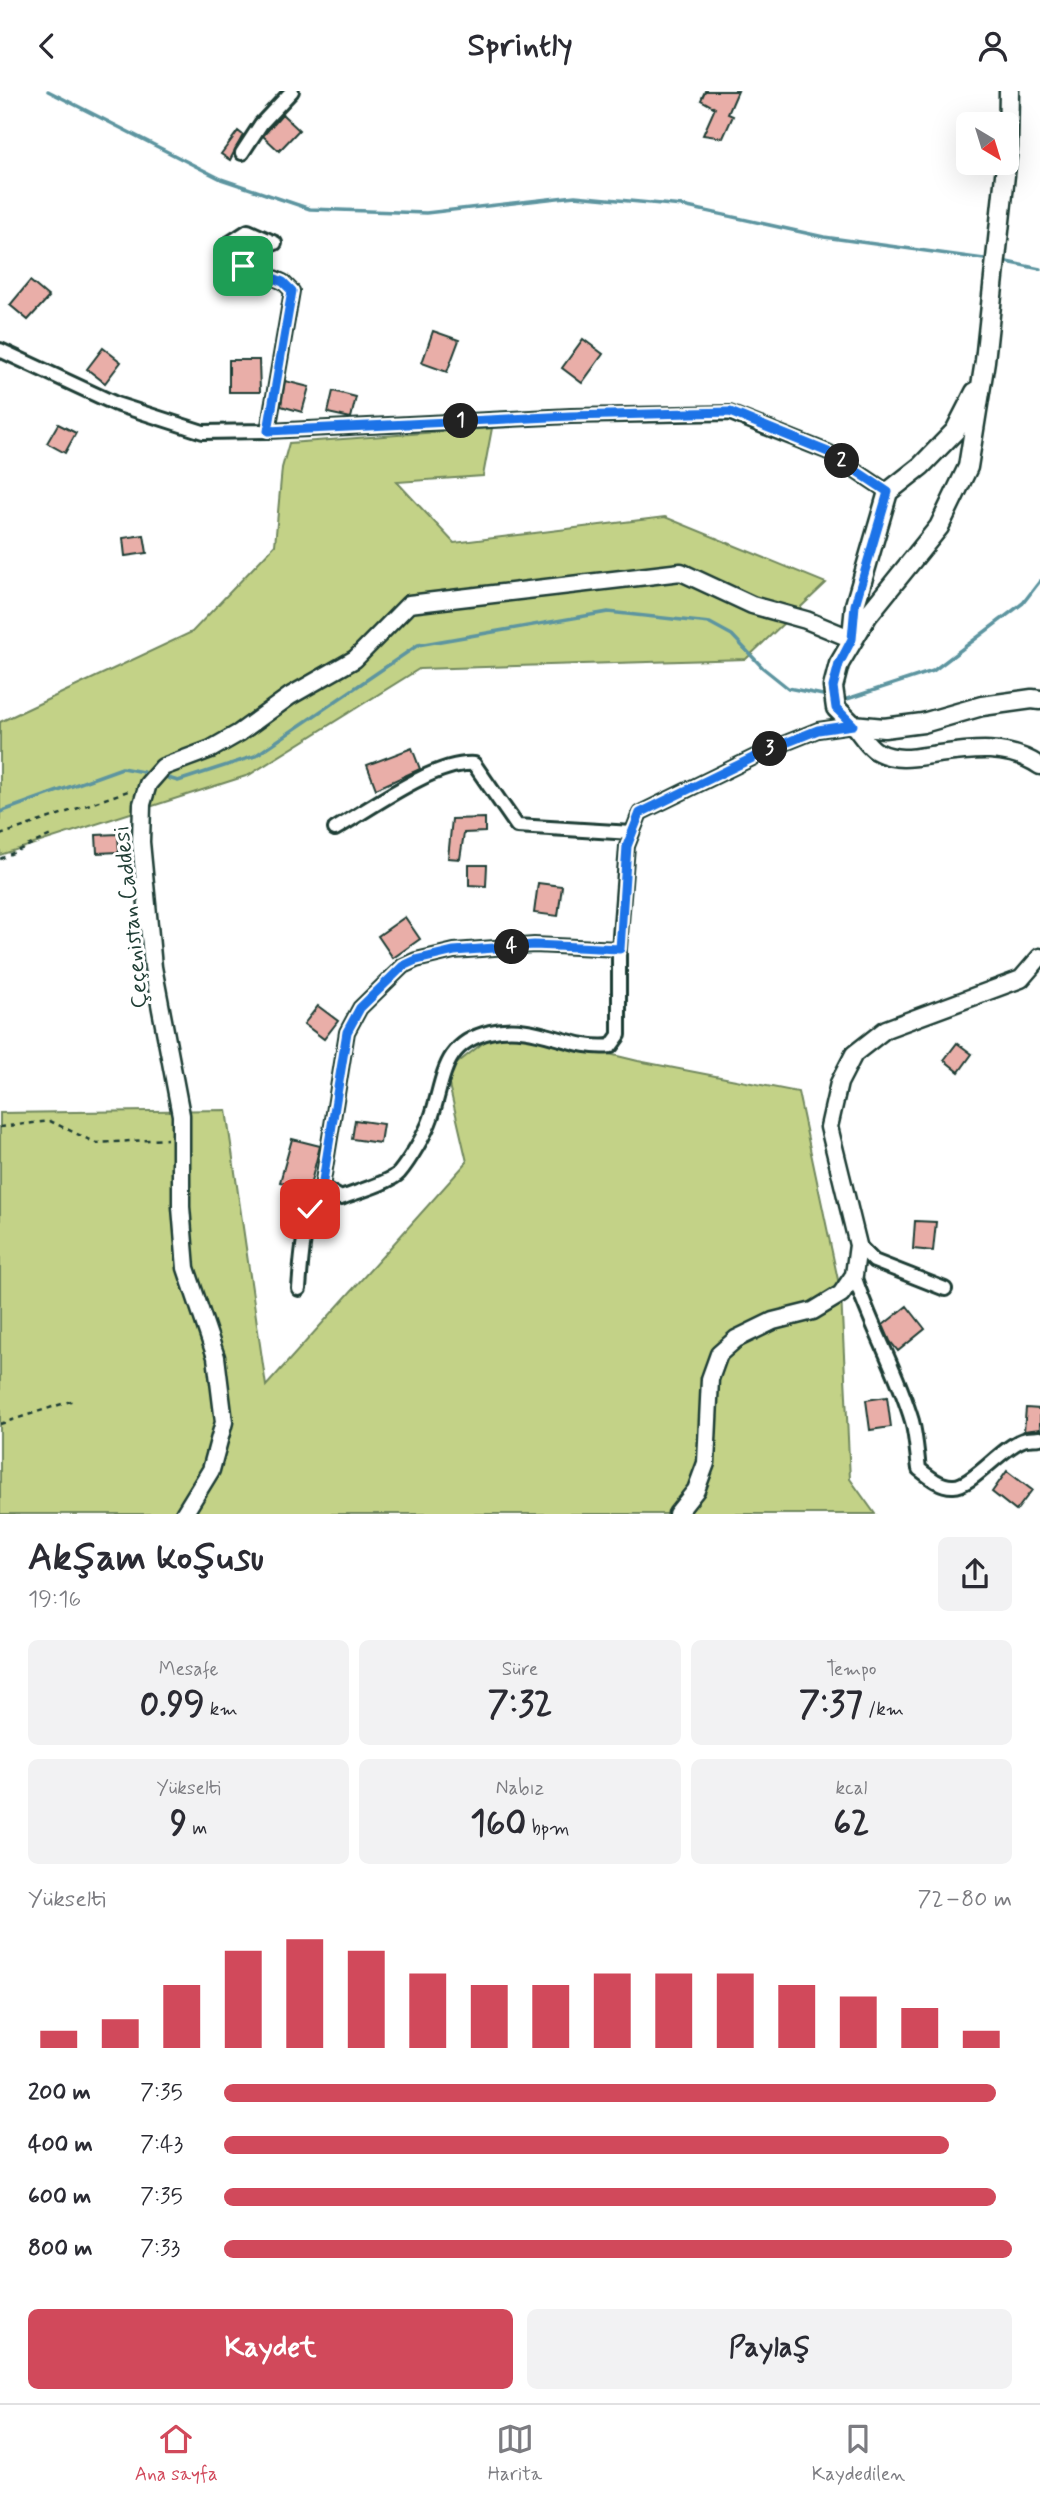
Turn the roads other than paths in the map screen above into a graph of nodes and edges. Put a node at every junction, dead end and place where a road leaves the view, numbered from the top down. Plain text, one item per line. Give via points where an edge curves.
1 (292, 91) edge
2 (1009, 91) edge
3 (242, 153) dead end
4 (275, 243) dead end
5 (0, 350) edge
6 (982, 377) junction
7 (268, 431) junction
8 (888, 492) junction
9 (852, 639) junction
10 (1040, 701) edge
11 (853, 725) junction
12 (1040, 766) edge
13 (335, 829) dead end
14 (632, 833) junction
15 (620, 949) junction
16 (1040, 957) edge
17 (322, 1187) junction
18 (858, 1245) junction
19 (855, 1275) junction
20 (299, 1289) dead end
21 (945, 1289) dead end
22 (1040, 1439) edge
23 (184, 1514) edge
24 (677, 1514) edge

1 - 3 street
2 - 6 main road via 1008,147
4 - 7 street via 248,231 228,244 228,257 283,282 292,291
5 - 7 street via 116,404 203,432
6 - 8 main road via 955,431 922,467
6 - 9 main road via 968,467 939,527
7 - 8 street via 730,412 828,452
8 - 9 main road via 855,605
9 - 11 main road via 833,687 836,708
9 - 23 street, Çeçenistan Caddesi via 752,605 681,572 409,604 355,659 211,749 163,767 148,784 142,804 141,842 152,953 181,1115 186,1268 216,1357 224,1422 211,1470
10 - 11 main road via 982,706 923,723
11 - 12 street via 876,752 900,760 997,749 1027,757
11 - 14 street via 818,730 773,748 652,807 640,813
13 - 14 street via 427,775 461,763 474,764 517,826
14 - 15 street via 627,846
15 - 17 street via 534,945 454,951 403,966 360,1008 347,1032
15 - 17 street via 619,1035 611,1046 517,1029 470,1038 446,1063 430,1120 397,1175 341,1198
16 - 18 street via 1021,979 886,1029 854,1054 839,1083 829,1127
17 - 20 street via 310,1209
18 - 19 street
18 - 21 street via 874,1261
19 - 22 street via 912,1423 919,1469 934,1481 953,1486 966,1483 1024,1439
19 - 24 street via 841,1294 813,1311 773,1321 736,1339 719,1354 710,1379 706,1463 696,1489

